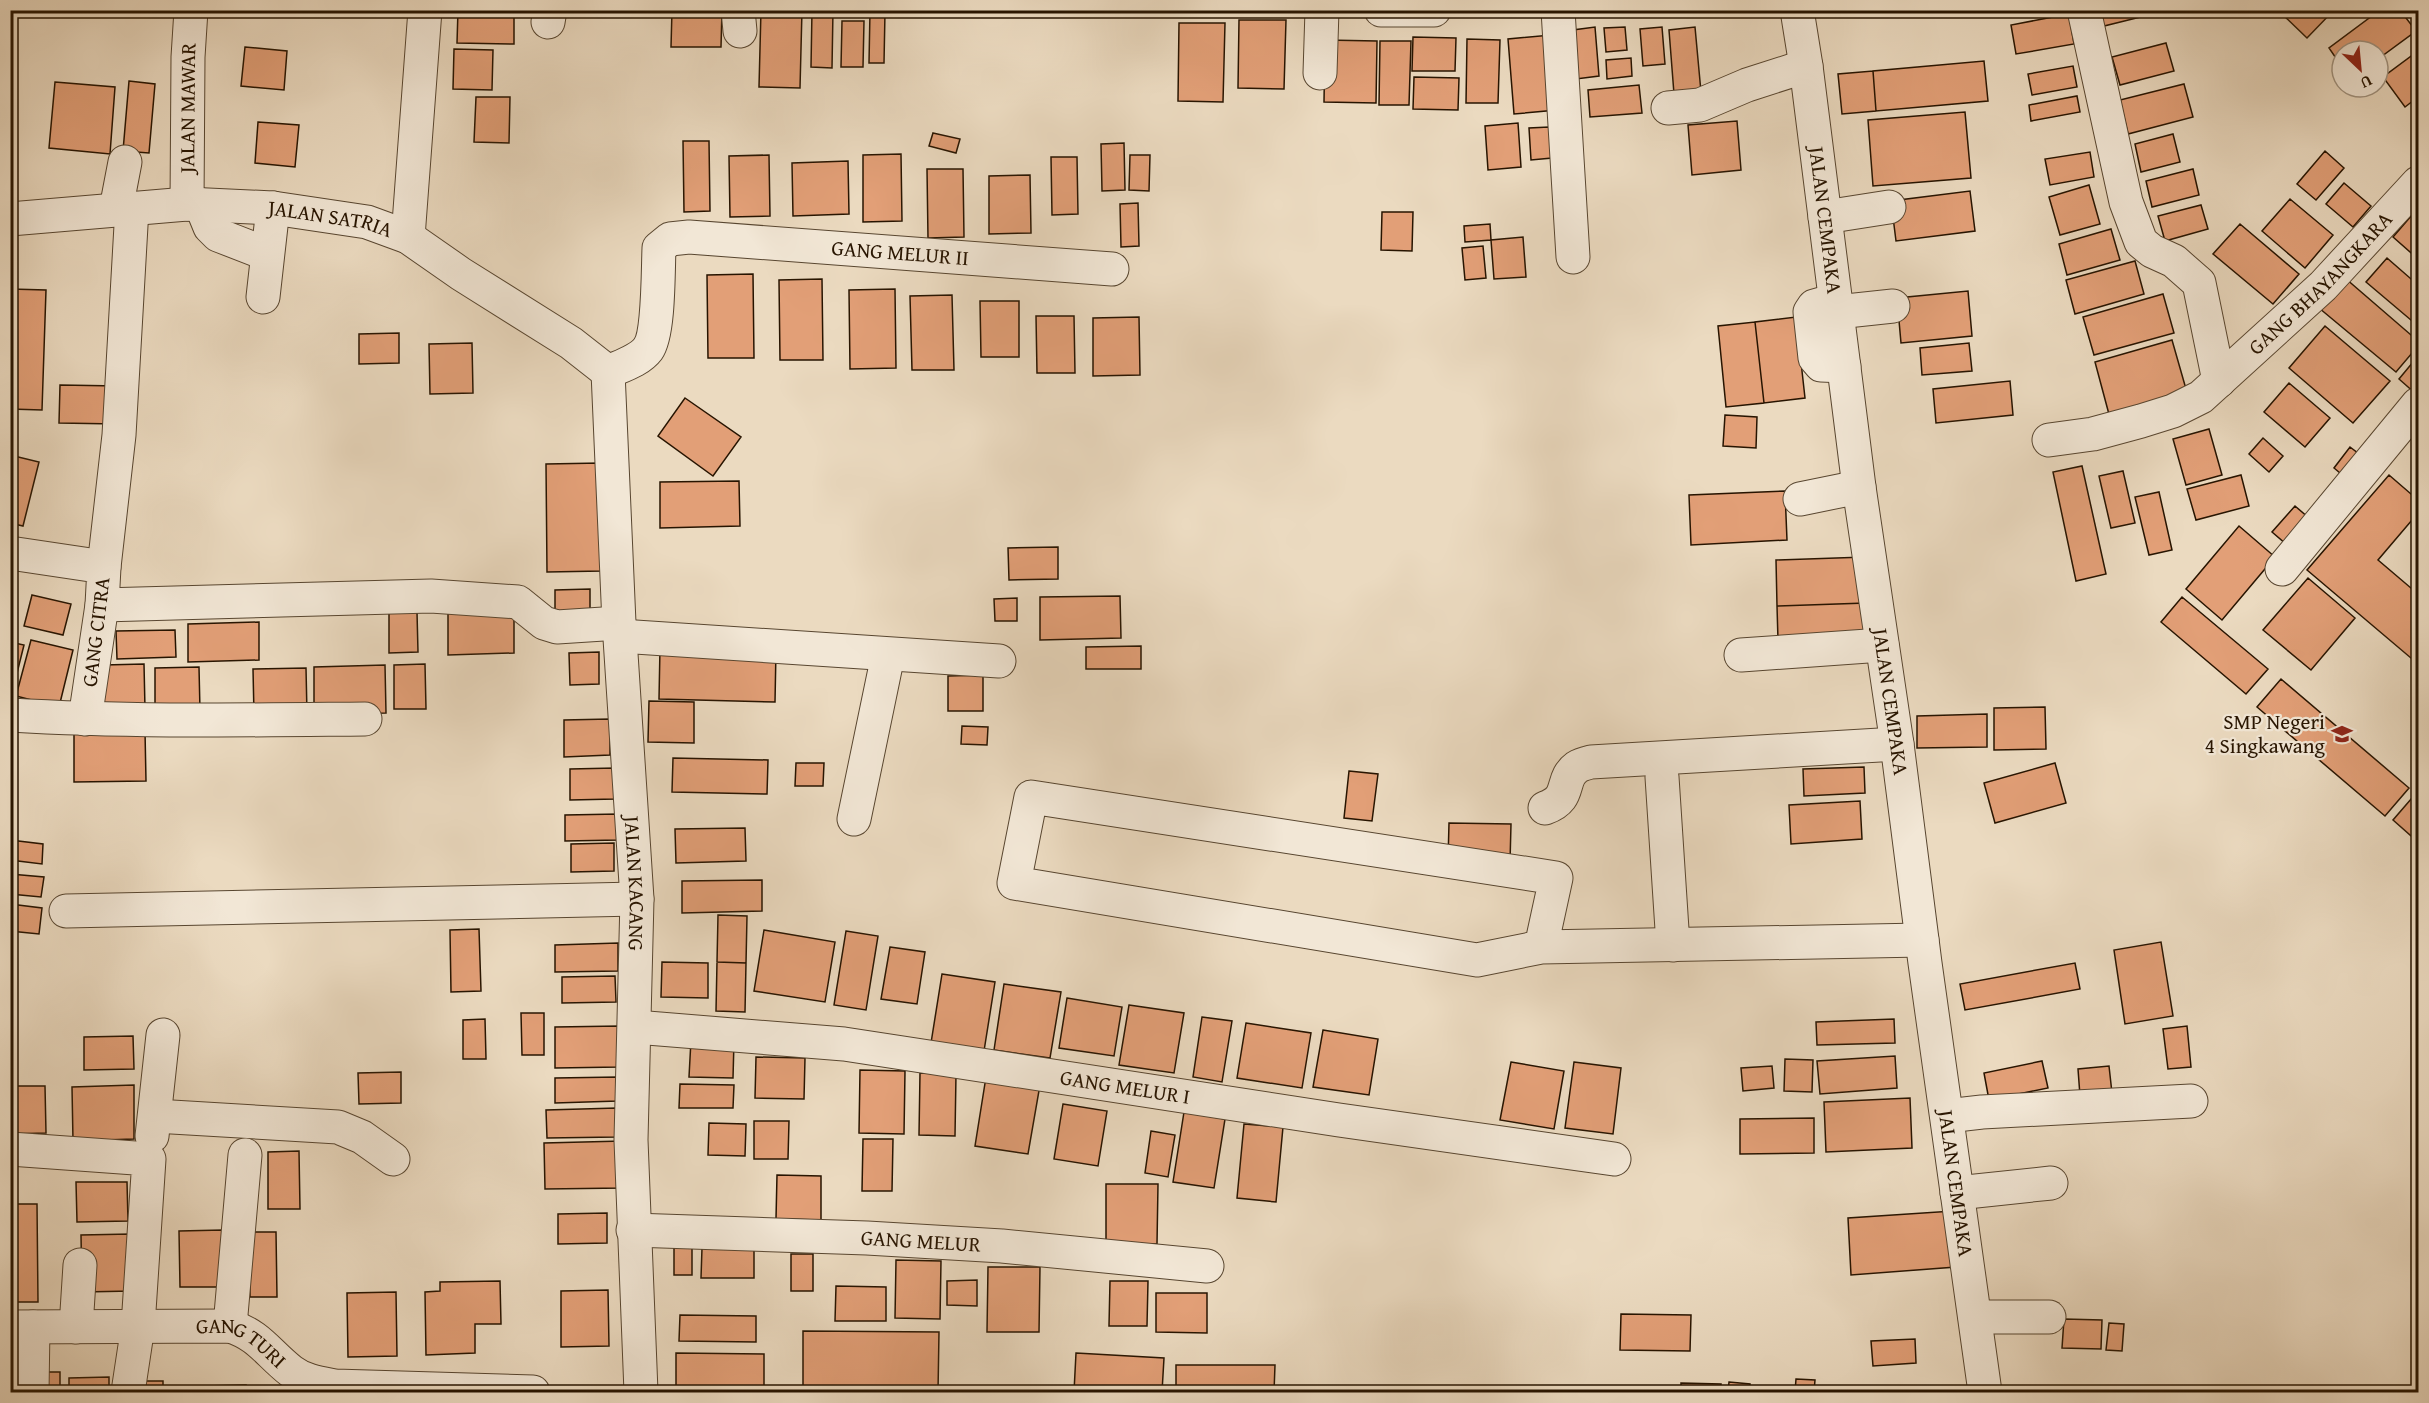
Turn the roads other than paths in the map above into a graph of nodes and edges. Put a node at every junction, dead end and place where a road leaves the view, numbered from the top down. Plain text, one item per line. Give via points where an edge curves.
1 (190, 10) edge
2 (425, 10) edge
3 (1322, 10) edge
4 (1381, 10) edge
5 (1434, 10) edge
6 (1558, 10) edge
7 (1797, 10) edge
8 (2084, 10) edge
9 (1806, 66) junction
10 (1320, 73) dead end
11 (1668, 108) dead end
12 (124, 162) dead end
13 (2418, 183) edge
14 (194, 204) junction
15 (124, 208) junction
16 (273, 208) junction
17 (10, 219) edge
18 (408, 237) junction
19 (267, 254) junction
20 (1573, 257) dead end
21 (1112, 269) dead end
22 (263, 297) dead end
23 (608, 372) junction
24 (2219, 381) junction
25 (2418, 404) edge
26 (2049, 440) dead end
27 (1859, 487) junction
28 (1800, 499) dead end
29 (10, 553) edge
30 (104, 567) junction
31 (2282, 569) dead end
32 (102, 605) junction
33 (620, 630) junction
34 (1882, 645) junction
35 (888, 655) junction
36 (1741, 655) dead end
37 (999, 661) dead end
38 (10, 715) edge
39 (86, 719) junction
40 (365, 719) dead end
41 (1897, 744) junction
42 (1662, 777) dead end
43 (1545, 808) dead end
44 (854, 819) dead end
45 (637, 899) junction
46 (66, 911) dead end
47 (1922, 940) junction
48 (1673, 945) junction
49 (1541, 947) junction
50 (635, 1028) junction
51 (163, 1035) dead end
52 (2191, 1101) dead end
53 (1962, 1114) junction
54 (155, 1116) junction
55 (10, 1149) edge
56 (245, 1155) dead end
57 (149, 1159) junction
58 (393, 1159) dead end
59 (1614, 1159) dead end
60 (2051, 1183) dead end
61 (1972, 1191) junction
62 (633, 1230) junction
63 (80, 1264) dead end
64 (1207, 1266) dead end
65 (1988, 1317) junction
66 (2049, 1317) dead end
67 (138, 1326) junction
68 (230, 1326) junction
69 (22, 1327) edge
70 (76, 1328) junction
71 (32, 1392) edge
72 (128, 1392) edge
73 (533, 1392) edge
74 (641, 1392) edge
75 (1985, 1392) edge

1 - 14 street, JALAN MAWAR
2 - 18 street
3 - 10 street
4 - 5 street
6 - 20 street
7 - 9 street, JALAN CEMPAKA
8 - 24 street via 2133,225 2141,242 2174,261 2199,283
9 - 11 street via 1700,105
9 - 27 street, JALAN CEMPAKA via 1854,213 1858,307 1844,366
12 - 15 street
13 - 24 street, GANG BHAYANGKARA via 2323,286
14 - 15 street, JALAN SATRIA
14 - 16 street, JALAN SATRIA
14 - 19 street via 218,235
15 - 17 street, JALAN SATRIA
15 - 30 street via 120,435
16 - 18 street, JALAN SATRIA via 366,222
16 - 19 street
18 - 23 street, JALAN SATRIA via 571,343
19 - 22 street
21 - 23 street, GANG MELUR II via 674,243 648,349
23 - 33 street, JALAN KACANG
24 - 26 street, GANG BHAYANGKARA via 2201,397 2173,411 2092,434
25 - 31 street
27 - 28 street
27 - 34 street, JALAN CEMPAKA
29 - 30 street, GANG CITRA
30 - 32 street, GANG CITRA
32 - 33 street via 431,596 518,602 544,623 557,627
32 - 39 street, GANG CITRA
33 - 35 street
33 - 45 street, JALAN KACANG
34 - 36 street
34 - 41 street, JALAN CEMPAKA
35 - 37 street
35 - 44 street
38 - 39 street
39 - 40 street
41 - 43 street via 1591,762 1577,767 1568,777 1558,804
41 - 47 street, JALAN CEMPAKA
42 - 48 street
45 - 46 street
45 - 50 street, JALAN KACANG
47 - 48 street
47 - 53 street, JALAN CEMPAKA
48 - 49 street
49 - 49 street via 1477,960 1014,883 1031,797 1556,878
50 - 59 street, GANG MELUR I via 844,1044
50 - 62 street, JALAN KACANG
51 - 54 street
52 - 53 street
53 - 61 street, JALAN CEMPAKA
54 - 57 street
54 - 58 street via 338,1127 362,1137
55 - 57 street
56 - 68 street
57 - 67 street
60 - 61 street
61 - 65 street, JALAN CEMPAKA
62 - 64 street, GANG MELUR via 1002,1246
62 - 74 street, JALAN KACANG
63 - 70 street
65 - 66 street
65 - 75 street, JALAN CEMPAKA
67 - 68 street, GANG TURI
67 - 70 street, GANG TURI
67 - 72 street
68 - 73 street, GANG TURI via 246,1331 308,1381 335,1386
69 - 70 street, GANG TURI
69 - 71 street

